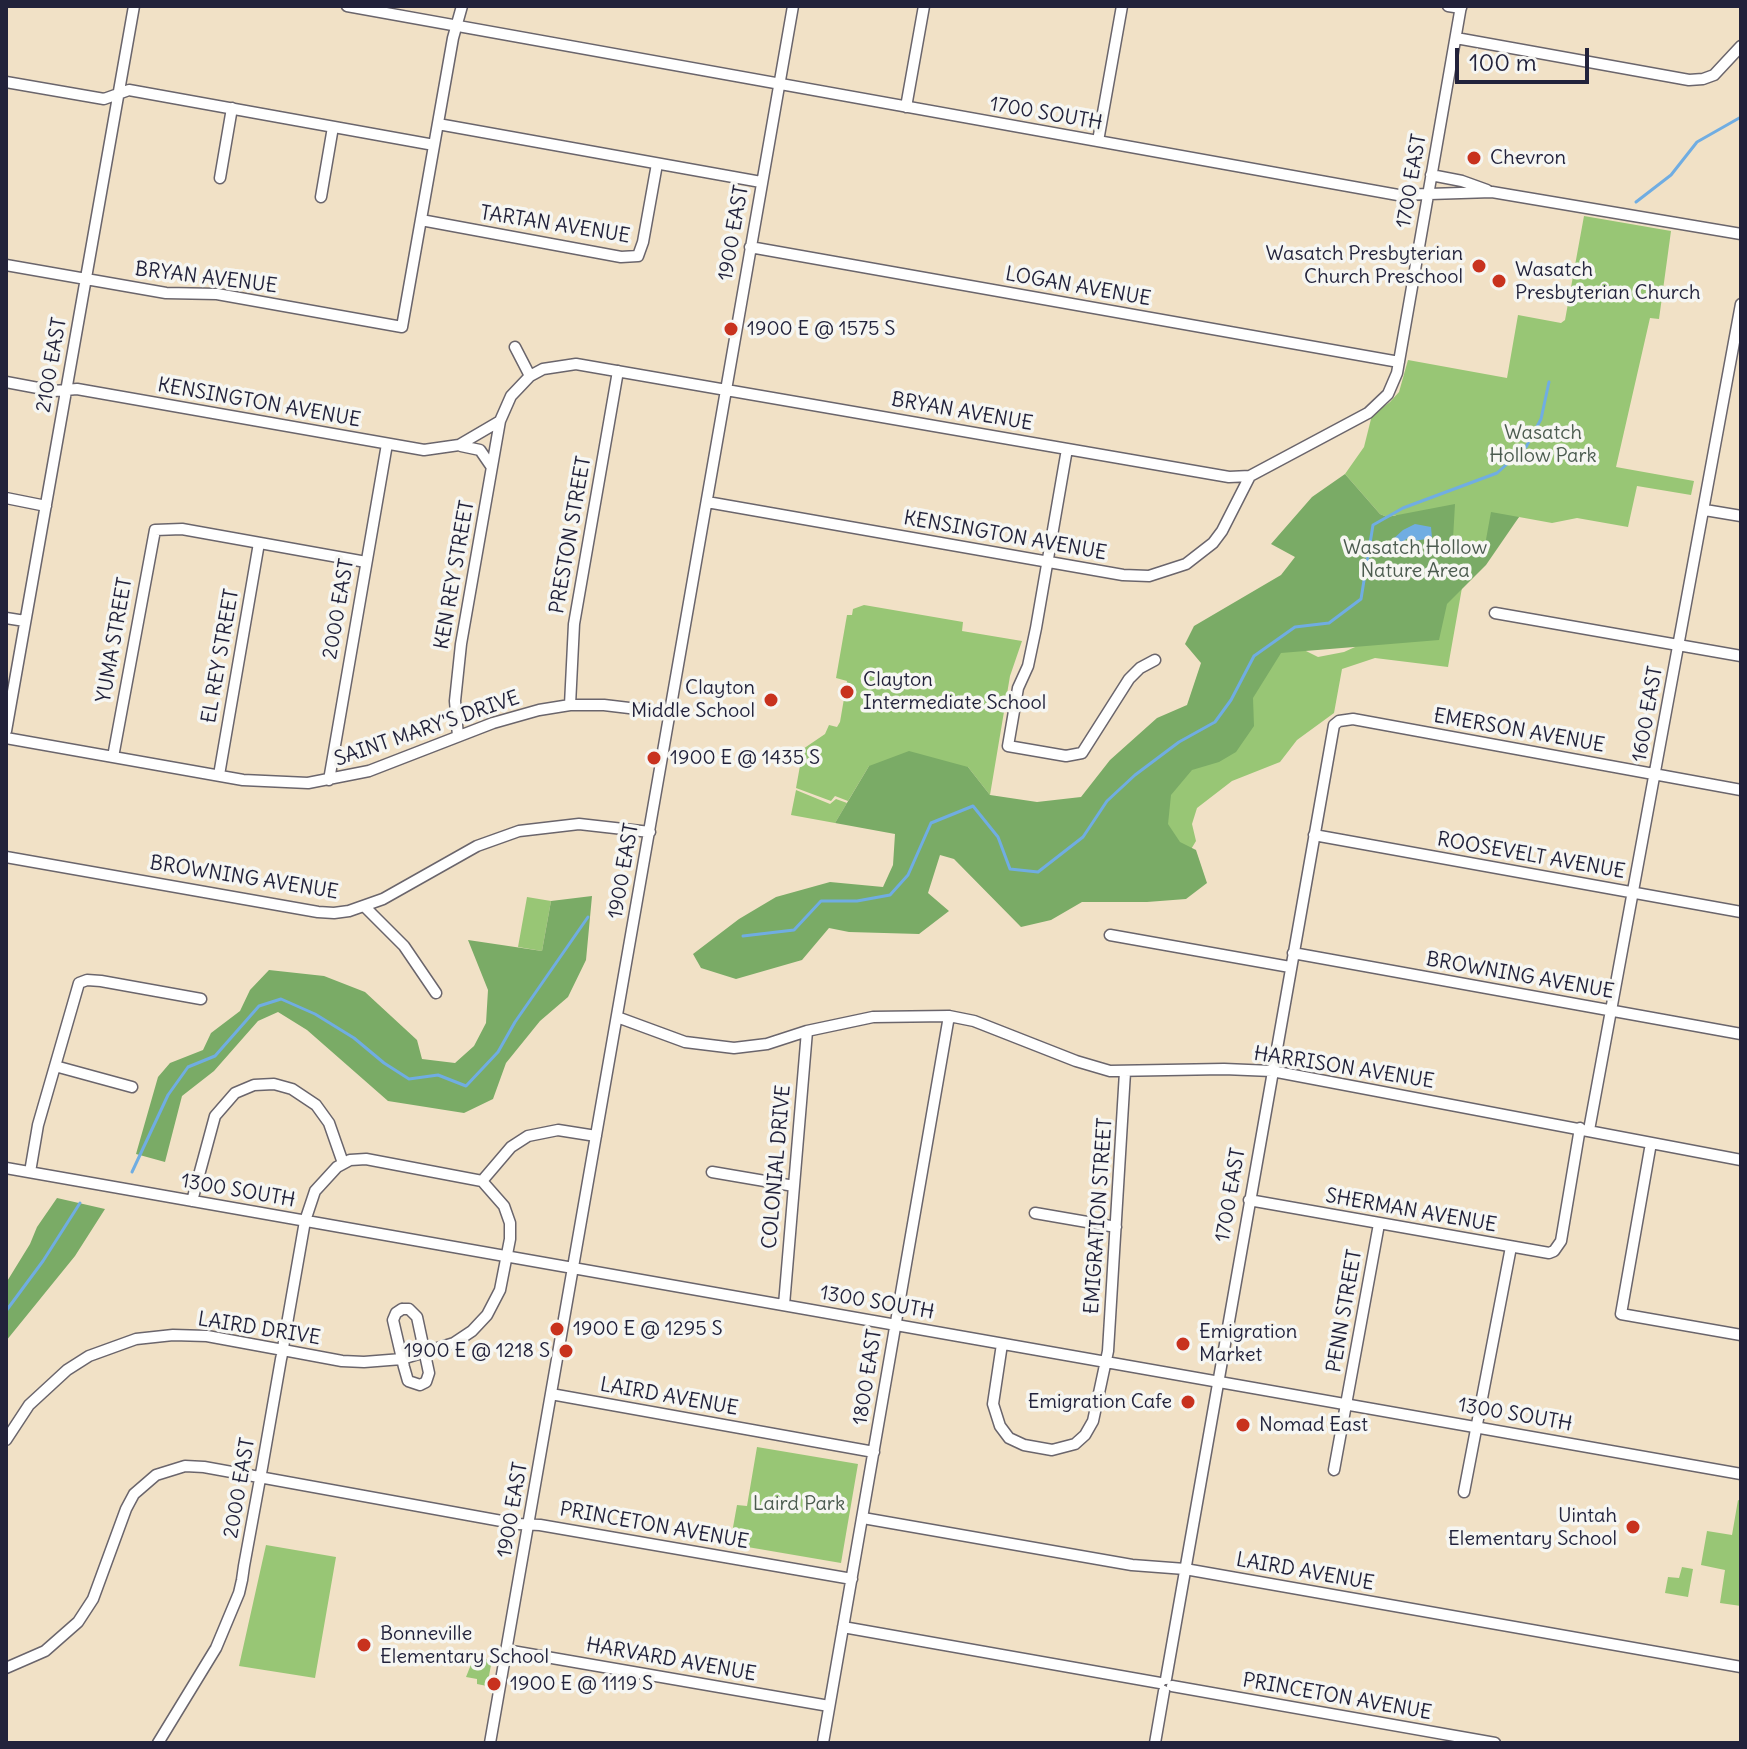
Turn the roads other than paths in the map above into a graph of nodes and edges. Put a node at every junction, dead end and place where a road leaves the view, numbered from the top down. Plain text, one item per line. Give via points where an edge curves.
1 (134, 6) edge
2 (347, 6) edge
3 (462, 6) edge
4 (793, 6) edge
5 (924, 6) edge
6 (1122, 6) edge
7 (1448, 6) edge
8 (1461, 7) edge
9 (456, 26) junction
10 (1456, 38) junction
11 (1741, 46) edge
12 (6, 82) edge
13 (779, 84) junction
14 (118, 95) junction
15 (906, 107) junction
16 (232, 108) junction
17 (438, 124) junction
18 (333, 127) junction
19 (1098, 141) junction
20 (434, 145) junction
21 (657, 164) junction
22 (1431, 175) junction
23 (220, 178) dead end
24 (761, 182) junction
25 (1492, 192) junction
26 (1427, 196) junction
27 (321, 197) dead end
28 (421, 220) junction
29 (1741, 234) edge
30 (750, 247) junction
31 (6, 265) edge
32 (85, 279) junction
33 (1741, 304) edge
34 (515, 347) dead end
35 (1399, 362) junction
36 (618, 371) junction
37 (1729, 372) junction
38 (1741, 374) edge
39 (530, 376) junction
40 (6, 382) edge
41 (66, 390) junction
42 (726, 390) junction
43 (500, 421) junction
44 (387, 444) junction
45 (459, 445) junction
46 (1067, 449) junction
47 (492, 467) junction
48 (1250, 476) junction
49 (6, 498) edge
50 (707, 502) junction
51 (46, 506) junction
52 (1705, 510) junction
53 (1741, 516) edge
54 (259, 543) junction
55 (1047, 561) junction
56 (366, 562) junction
57 (1495, 613) dead end
58 (6, 618) edge
59 (25, 621) junction
60 (1678, 645) junction
61 (1741, 656) edge
62 (1155, 660) dead end
63 (570, 705) junction
64 (671, 713) junction
65 (1339, 721) joint
66 (6, 731) edge
67 (458, 736) junction
68 (6, 738) edge
69 (113, 757) junction
70 (219, 775) junction
71 (1655, 775) junction
72 (329, 780) junction
73 (1741, 790) edge
74 (650, 832) junction
75 (1314, 835) junction
76 (6, 857) edge
77 (1633, 893) junction
78 (365, 907) junction
79 (1741, 912) edge
80 (1110, 935) dead end
81 (1293, 953) junction
82 (1290, 967) junction
83 (436, 993) dead end
84 (201, 999) dead end
85 (1612, 1010) junction
86 (949, 1016) junction
87 (617, 1017) junction
88 (807, 1031) junction
89 (1741, 1034) edge
90 (55, 1066) junction
91 (1272, 1071) junction
92 (1125, 1072) junction
93 (132, 1087) dead end
94 (1585, 1129) junction
95 (596, 1136) junction
96 (1651, 1143) junction
97 (1741, 1160) edge
98 (343, 1163) junction
99 (6, 1168) edge
100 (30, 1172) junction
101 (712, 1172) dead end
102 (482, 1181) junction
103 (794, 1186) junction
104 (1249, 1200) junction
105 (192, 1201) junction
106 (1035, 1213) dead end
107 (305, 1221) junction
108 (1379, 1224) junction
109 (1116, 1227) junction
110 (1561, 1241) joint
111 (1511, 1247) junction
112 (508, 1257) junction
113 (573, 1268) junction
114 (784, 1305) junction
115 (895, 1325) junction
116 (1741, 1335) edge
117 (1002, 1344) junction
118 (283, 1350) junction
119 (425, 1354) junction
120 (402, 1359) junction
121 (1105, 1362) junction
122 (1218, 1381) junction
123 (551, 1394) junction
124 (1346, 1404) junction
125 (1477, 1427) junction
126 (6, 1440) edge
127 (874, 1452) junction
128 (1334, 1470) dead end
129 (1741, 1474) edge
130 (260, 1478) junction
131 (1464, 1492) dead end
132 (863, 1518) junction
133 (529, 1524) junction
134 (1185, 1569) junction
135 (852, 1579) junction
136 (843, 1627) junction
137 (506, 1650) junction
138 (1741, 1667) edge
139 (6, 1668) edge
140 (1166, 1685) junction
141 (829, 1706) junction
142 (158, 1743) edge
143 (490, 1743) edge
144 (823, 1743) edge
145 (1155, 1743) edge
146 (1495, 1743) edge

1 - 14 street, 2100 EAST
2 - 9 street, 1700 SOUTH
3 - 9 street
4 - 13 street, 1900 EAST
5 - 15 street
6 - 19 street
7 - 8 street
8 - 10 street, 1700 EAST
9 - 13 street, 1700 SOUTH
9 - 17 street
10 - 11 street via 1689,80 1714,75
10 - 22 street, 1700 EAST
12 - 14 street via 104,99
13 - 15 street, 1700 SOUTH
13 - 24 street, 1900 EAST
14 - 16 street via 129,90
14 - 32 street, 2100 EAST
15 - 19 street, 1700 SOUTH
16 - 18 street
16 - 23 street
17 - 20 street
17 - 21 street
18 - 20 street
18 - 27 street
19 - 26 street, 1700 SOUTH
20 - 28 street
21 - 24 street
21 - 28 street, TARTAN AVENUE via 638,256
22 - 25 street
22 - 26 street, 1700 EAST
24 - 30 street, 1900 EAST
25 - 26 street, 1700 SOUTH
25 - 29 street, 1700 SOUTH
26 - 35 street, 1700 EAST
28 - 32 street, BRYAN AVENUE via 402,327 217,294 166,293
30 - 35 street, LOGAN AVENUE
30 - 42 street, 1900 EAST
31 - 32 street, BRYAN AVENUE
32 - 41 street, 2100 EAST
33 - 37 street, 1600 EAST
34 - 39 street
35 - 48 street via 1388,394 1368,413
36 - 39 street, BRYAN AVENUE via 576,364
36 - 42 street, BRYAN AVENUE
36 - 63 street, PRESTON STREET via 574,624
37 - 38 street
37 - 52 street, 1600 EAST
39 - 43 street via 511,396
40 - 41 street, KENSINGTON AVENUE
41 - 44 street, KENSINGTON AVENUE
41 - 51 street, 2100 EAST
42 - 46 street, BRYAN AVENUE
42 - 50 street, 1900 EAST
43 - 45 street, KENSINGTON AVENUE
43 - 47 street, KEN REY STREET
44 - 45 street, KENSINGTON AVENUE via 424,450
44 - 56 street, 2000 EAST
45 - 47 street via 480,450
46 - 48 street, BRYAN AVENUE via 1229,477
46 - 55 street
47 - 67 street, KEN REY STREET via 457,672
48 - 55 street, KENSINGTON AVENUE via 1213,543 1170,571 1123,575
49 - 51 street
50 - 55 street, KENSINGTON AVENUE
50 - 64 street, 1900 EAST
51 - 59 street, 2100 EAST
52 - 53 street
52 - 60 street, 1600 EAST
54 - 56 street
54 - 69 street, YUMA STREET via 182,529 155,530
54 - 70 street, EL REY STREET
55 - 62 street via 1008,746 1066,756 1082,753 1129,679
56 - 72 street, 2000 EAST
57 - 60 street
58 - 59 street
59 - 66 street, 2100 EAST
60 - 61 street
60 - 71 street, 1600 EAST
63 - 64 street, SAINT MARY'S DRIVE
63 - 67 street, SAINT MARY'S DRIVE
64 - 74 street, 1900 EAST
65 - 71 street, EMERSON AVENUE via 1353,719
65 - 75 street, 1700 EAST via 1332,731
67 - 72 street, SAINT MARY'S DRIVE via 369,771
68 - 69 street, SAINT MARY'S DRIVE
69 - 70 street, SAINT MARY'S DRIVE
70 - 72 street, SAINT MARY'S DRIVE via 286,783
71 - 73 street, EMERSON AVENUE
71 - 77 street, 1600 EAST
74 - 78 street, BROWNING AVENUE via 579,824 519,831 477,846
74 - 87 street, 1900 EAST
75 - 77 street, ROOSEVELT AVENUE
75 - 81 street, 1700 EAST
76 - 78 street, BROWNING AVENUE via 318,912
77 - 79 street, ROOSEVELT AVENUE
77 - 85 street, 1600 EAST
78 - 83 street via 404,946
80 - 82 street
81 - 82 street, 1700 EAST
81 - 85 street, BROWNING AVENUE
82 - 91 street, 1700 EAST
84 - 90 street via 82,981
85 - 89 street, BROWNING AVENUE
85 - 94 street, 1600 EAST
86 - 88 street, HARRISON AVENUE via 873,1017
86 - 92 street, HARRISON AVENUE via 1097,1068
86 - 115 street, 1800 EAST
87 - 88 street, HARRISON AVENUE via 712,1047 767,1044
87 - 95 street, 1900 EAST
88 - 103 street, COLONIAL DRIVE
90 - 93 street
90 - 100 street
91 - 92 street, HARRISON AVENUE
91 - 94 street, HARRISON AVENUE
91 - 104 street, 1700 EAST
92 - 109 street, EMIGRATION STREET
94 - 96 street, HARRISON AVENUE
94 - 110 street, 1600 EAST
95 - 102 street via 558,1130 528,1136 511,1147
95 - 113 street, 1900 EAST
96 - 97 street, HARRISON AVENUE
96 - 116 street via 1621,1314
98 - 102 street via 373,1160
98 - 105 street via 329,1123 309,1099 283,1086 254,1085 235,1093 215,1116
98 - 107 street, 2000 EAST via 319,1184
99 - 100 street, 1300 SOUTH
100 - 105 street, 1300 SOUTH
101 - 103 street
102 - 112 street, LAIRD DRIVE via 507,1214
103 - 114 street, COLONIAL DRIVE
104 - 108 street, SHERMAN AVENUE
104 - 122 street, 1700 EAST
105 - 107 street, 1300 SOUTH
106 - 109 street
107 - 112 street, 1300 SOUTH
107 - 118 street, 2000 EAST
108 - 111 street, SHERMAN AVENUE
108 - 124 street, PENN STREET
109 - 121 street, EMIGRATION STREET
110 - 111 street, SHERMAN AVENUE via 1549,1253
111 - 125 street
112 - 113 street, 1300 SOUTH
112 - 119 street, LAIRD DRIVE via 487,1315 461,1340
113 - 114 street, 1300 SOUTH
113 - 123 street, 1900 EAST
114 - 115 street, 1300 SOUTH
115 - 117 street, 1300 SOUTH
115 - 127 street, 1800 EAST
117 - 121 street, 1300 SOUTH
117 - 121 street via 993,1404 996,1420 1016,1442 1043,1449 1068,1447 1085,1435 1093,1421
118 - 120 street, LAIRD DRIVE via 353,1362
118 - 126 street, LAIRD DRIVE via 185,1335 124,1342 89,1356 56,1378 29,1405
118 - 130 street, 2000 EAST
119 - 120 street, LAIRD DRIVE
119 - 120 street via 429,1376 420,1385 408,1381
119 - 120 street via 415,1314 402,1309 393,1320
121 - 122 street, 1300 SOUTH
122 - 124 street, 1300 SOUTH
122 - 134 street, 1700 EAST
123 - 127 street, LAIRD AVENUE
123 - 133 street, 1900 EAST
124 - 125 street, 1300 SOUTH
124 - 128 street, PENN STREET
125 - 129 street, 1300 SOUTH
125 - 131 street
127 - 132 street, 1800 EAST
130 - 133 street, PRINCETON AVENUE
130 - 139 street, PRINCETON AVENUE via 195,1466 147,1480 126,1509 84,1615 54,1645
130 - 142 street, 2000 EAST via 242,1580 229,1621
132 - 134 street, LAIRD AVENUE via 1132,1565
132 - 135 street, 1800 EAST
133 - 135 street, PRINCETON AVENUE
133 - 137 street, 1900 EAST
134 - 138 street, LAIRD AVENUE
134 - 140 street, 1700 EAST
135 - 136 street, 1800 EAST
136 - 140 street, PRINCETON AVENUE
136 - 141 street, 1800 EAST
137 - 141 street, HARVARD AVENUE
137 - 143 street, 1900 EAST
140 - 145 street, 1700 EAST
140 - 146 street, PRINCETON AVENUE
141 - 144 street, 1800 EAST

